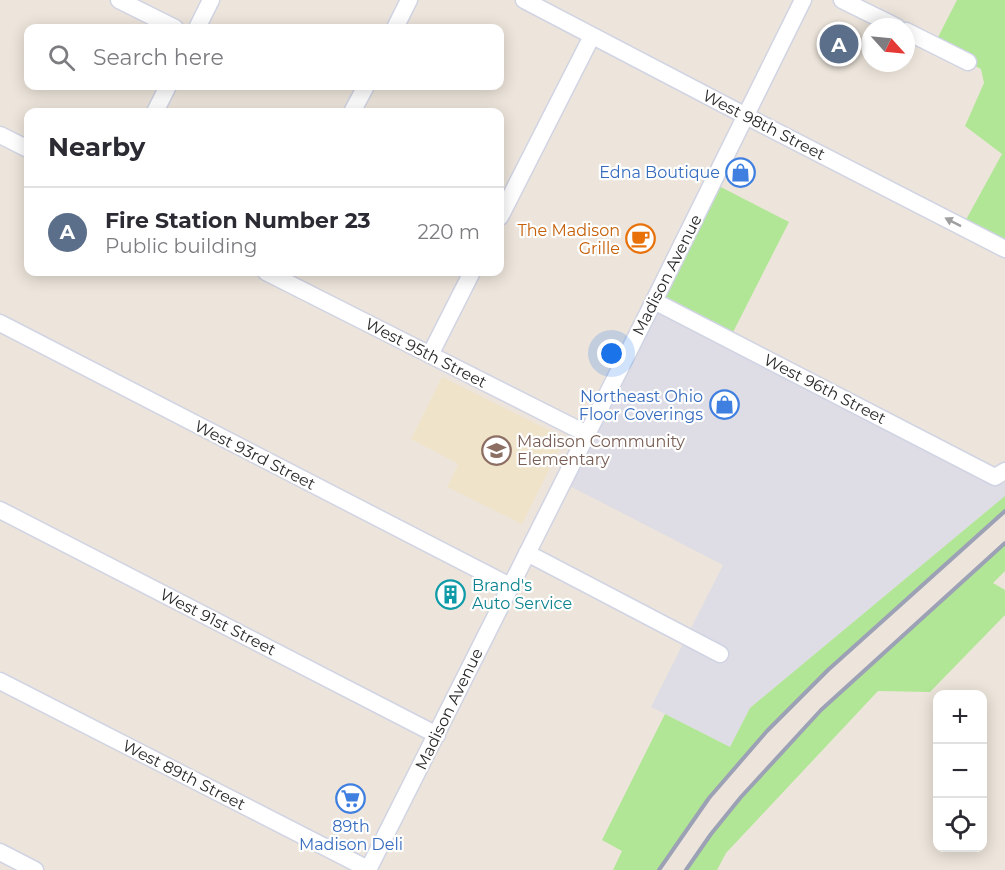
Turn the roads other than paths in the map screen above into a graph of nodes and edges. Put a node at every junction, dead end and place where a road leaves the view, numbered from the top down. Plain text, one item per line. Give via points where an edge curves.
1 (119, 0) edge
2 (211, 0) edge
3 (409, 0) edge
4 (524, 0) edge
5 (803, 0) edge
6 (842, 0) edge
7 (879, 18) edge
8 (167, 24) edge
9 (199, 24) edge
10 (397, 24) edge
11 (592, 36) junction
12 (915, 36) edge
13 (968, 62) dead end
14 (166, 90) edge
15 (364, 90) edge
16 (157, 108) edge
17 (354, 108) edge
18 (746, 116) junction
19 (0, 135) edge
20 (24, 147) edge
21 (504, 209) edge
22 (1005, 249) edge
23 (277, 276) edge
24 (470, 276) edge
25 (654, 301) junction
26 (0, 323) edge
27 (430, 355) junction
28 (586, 434) junction
29 (1000, 474) edge
30 (0, 510) edge
31 (527, 553) junction
32 (510, 586) junction
33 (720, 654) dead end
34 (0, 681) edge
35 (437, 735) junction
36 (0, 852) edge
37 (368, 869) edge
38 (35, 870) edge

1 - 8 street
2 - 9 street
3 - 10 street
4 - 11 street, West 98th Street
5 - 18 street, Madison Avenue
6 - 7 street
11 - 18 street, West 98th Street
11 - 21 street
12 - 13 street
14 - 16 street
15 - 17 street
22 -> 18 street, West 98th Street
18 - 25 street, Madison Avenue
19 - 20 street
23 - 27 street, West 95th Street
24 - 27 street
25 - 28 street, Madison Avenue
25 - 29 street, West 96th Street
26 - 32 street, West 93rd Street
27 - 28 street, West 95th Street
28 - 31 street, Madison Avenue
30 - 35 street, West 91st Street
31 - 32 street, Madison Avenue
31 - 33 street
32 - 35 street, Madison Avenue
34 - 37 street, West 89th Street
35 - 37 street, Madison Avenue
36 - 38 street

